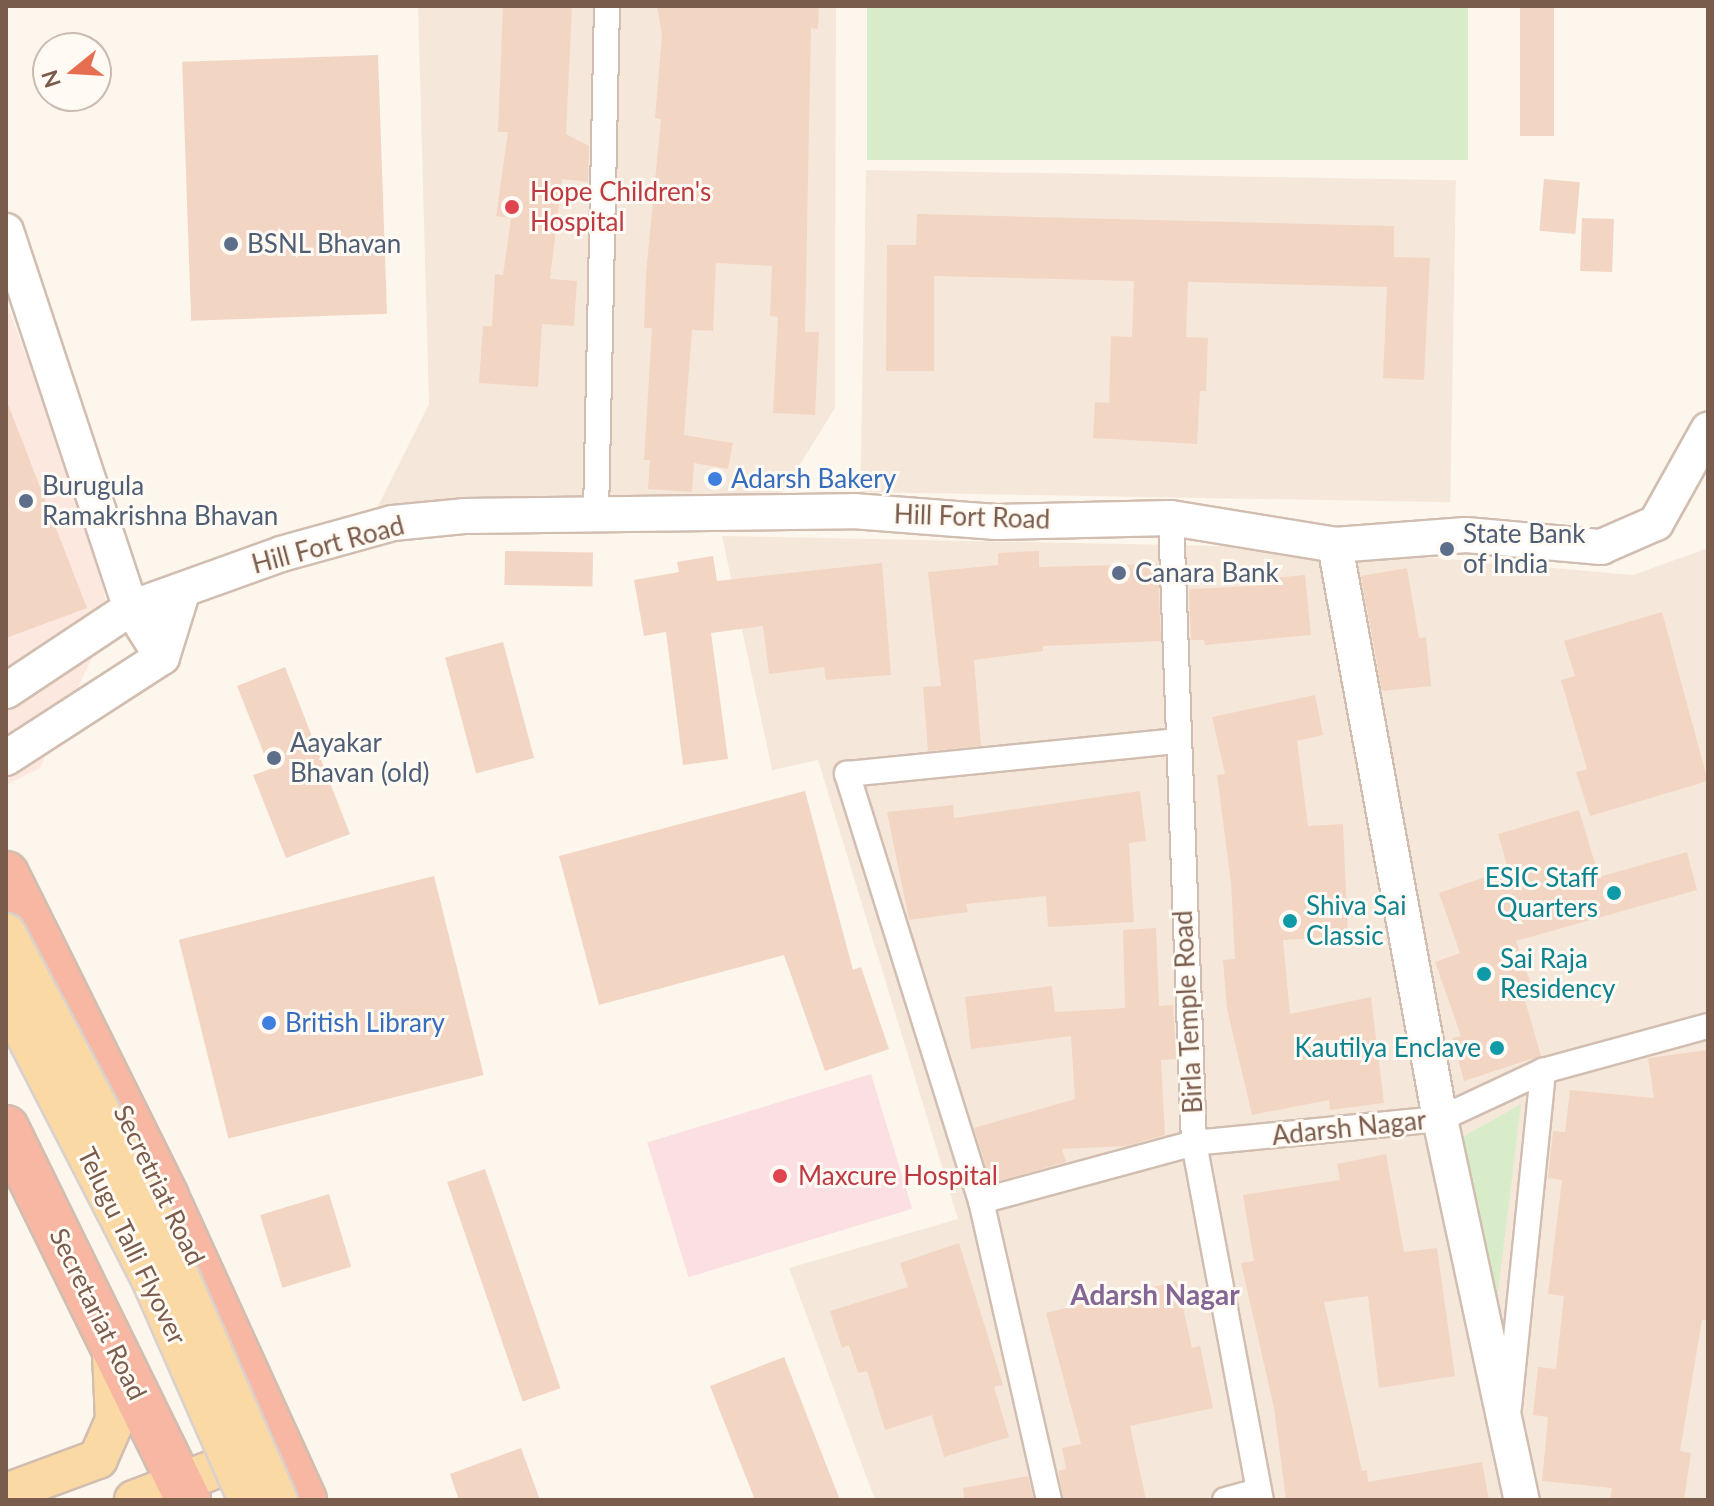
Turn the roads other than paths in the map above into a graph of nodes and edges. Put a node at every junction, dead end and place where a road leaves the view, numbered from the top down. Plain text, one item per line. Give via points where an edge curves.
1 (607, 6) edge
2 (6, 231) edge
3 (1708, 430) edge
4 (596, 514) junction
5 (1171, 518) junction
6 (1335, 545) junction
7 (183, 590) junction
8 (131, 608) junction
9 (162, 657) junction
10 (6, 691) edge
11 (1176, 741) junction
12 (6, 758) edge
13 (6, 874) edge
14 (6, 933) edge
15 (6, 997) edge
16 (1708, 1026) edge
17 (1543, 1071) junction
18 (1440, 1119) junction
19 (9, 1137) edge
20 (1194, 1143) junction
21 (981, 1201) junction
22 (111, 1341) junction
23 (1507, 1429) junction
24 (280, 1444) junction
25 (185, 1491) edge
26 (6, 1493) edge
27 (1260, 1496) edge
28 (134, 1500) edge
29 (248, 1500) edge
30 (278, 1500) edge
31 (304, 1500) edge
32 (1049, 1500) edge
33 (1225, 1500) edge
34 (1522, 1500) edge

1 - 4 street
2 - 8 main road
3 - 6 main road, Hill Fort Road via 1656,523 1601,547 1466,535
4 - 5 main road, Hill Fort Road via 853,511 997,522
4 - 7 main road, Hill Fort Road via 393,523 281,554
5 - 6 main road, Hill Fort Road
5 - 11 street, Birla Temple Road
6 - 18 main road
7 - 8 main road, Hill Fort Road
7 - 9 main road
8 - 9 main road
8 - 10 main road, Hill Fort Road
9 - 12 main road
11 - 20 street, Birla Temple Road
11 - 21 street via 847,774
13 - 24 highway, Secretriat Road via 166,1197
14 - 30 main road, Telugu Talli Flyover, bridge via 139,1184
15 - 29 main road, Telugu Talli Flyover, bridge via 151,1279
16 - 17 street, Adarsh Nagar
17 - 18 street, Adarsh Nagar
17 - 23 street
18 - 20 street, Adarsh Nagar
18 - 23 main road
19 - 22 highway, Secretariat Road
20 - 21 street, Adarsh Nagar
20 - 27 street, Birla Temple Road
21 - 32 street
22 - 25 highway, Secretariat Road
22 - 26 main road via 115,1420 98,1459
23 - 34 main road
24 - 25 main road
24 - 31 highway, Secretriat Road
25 - 28 main road
27 - 33 street

